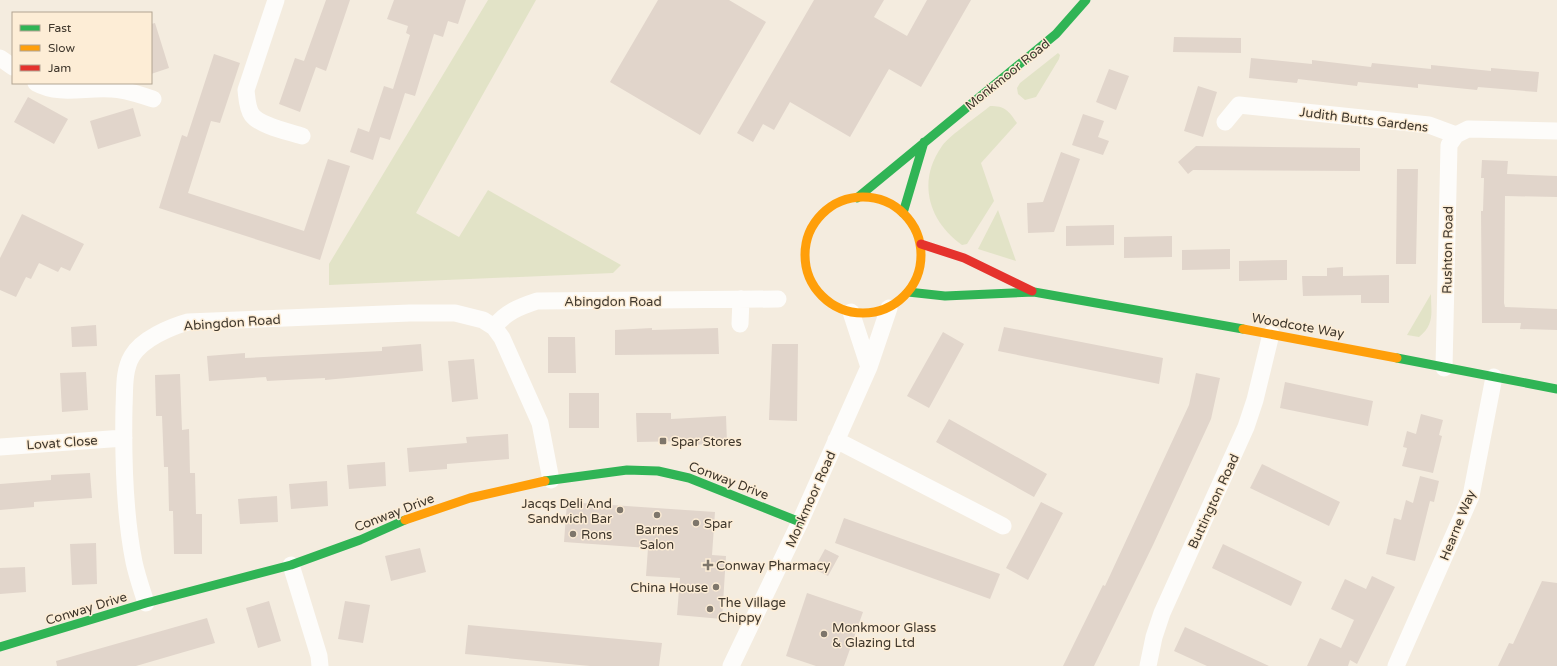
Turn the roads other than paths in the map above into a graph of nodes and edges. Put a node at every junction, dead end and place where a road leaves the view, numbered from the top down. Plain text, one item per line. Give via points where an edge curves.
1 (276, 0) edge
2 (1086, 0) edge
3 (0, 58) edge
4 (12, 66) edge
5 (38, 84) edge
6 (101, 86) edge
7 (153, 99) dead end
8 (1225, 122) dead end
9 (1557, 132) edge
10 (1456, 135) junction
11 (302, 136) dead end
12 (924, 142) junction
13 (857, 198) junction
14 (903, 213) junction
15 (921, 244) junction
16 (908, 292) junction
17 (1034, 292) junction
18 (778, 299) dead end
19 (741, 300) junction
20 (888, 308) junction
21 (851, 312) junction
22 (740, 324) dead end
23 (494, 327) junction
24 (1271, 334) junction
25 (869, 367) junction
26 (1444, 368) junction
27 (1494, 377) junction
28 (1557, 389) edge
29 (124, 438) junction
30 (836, 440) junction
31 (0, 447) edge
32 (551, 480) junction
33 (800, 522) junction
34 (1003, 526) dead end
35 (291, 565) junction
36 (146, 603) junction
37 (0, 647) edge
38 (320, 666) edge
39 (731, 666) edge
40 (1148, 666) edge
41 (1396, 666) edge

1 - 11 street via 246,90 248,105 252,116 263,123
2 - 12 street, Monkmoor Road via 1056,34
3 - 4 street
5 - 6 street via 61,91
6 - 7 street
8 - 10 street, Judith Butts Gardens via 1239,105 1429,125
9 - 10 street via 1468,129
10 - 26 street, Rushton Road via 1449,145
12 - 13 street, Monkmoor Road
12 - 14 street
13 - 14 street via 875,198
13 - 21 street via 837,204 828,210 814,225 806,243 806,268 814,286 833,305
14 - 15 street via 916,231
15 - 16 street via 922,260 918,275
15 - 17 street, Woodcote Way via 964,258
16 - 17 street, Woodcote Way via 945,296
16 - 20 street
17 - 24 street, Woodcote Way
18 - 19 street, Abingdon Road
19 - 22 street
19 - 23 street, Abingdon Road via 537,301 508,313
20 - 21 street via 866,314
20 - 25 street, Monkmoor Road
21 - 25 street
23 - 29 street, Abingdon Road via 484,320 455,313 188,322 168,328 150,339 132,356 125,375
23 - 32 street via 509,352 540,423
24 - 26 street, Woodcote Way via 1357,348
24 - 40 street, Buttington Road via 1246,428 1162,612
25 - 30 street, Monkmoor Road
26 - 27 street, Woodcote Way
27 - 28 street, Woodcote Way
27 - 41 street, Hearne Way via 1471,496
29 - 31 street, Lovat Close
29 - 36 street, Abingdon Road via 128,520 134,562
30 - 33 street, Monkmoor Road
30 - 34 street, Monkmoor Road
32 - 33 street, Conway Drive via 627,470 658,471 689,478
32 - 35 street, Conway Drive via 463,500
33 - 39 street, Monkmoor Road
35 - 36 street, Conway Drive
35 - 38 street
36 - 37 street, Conway Drive

